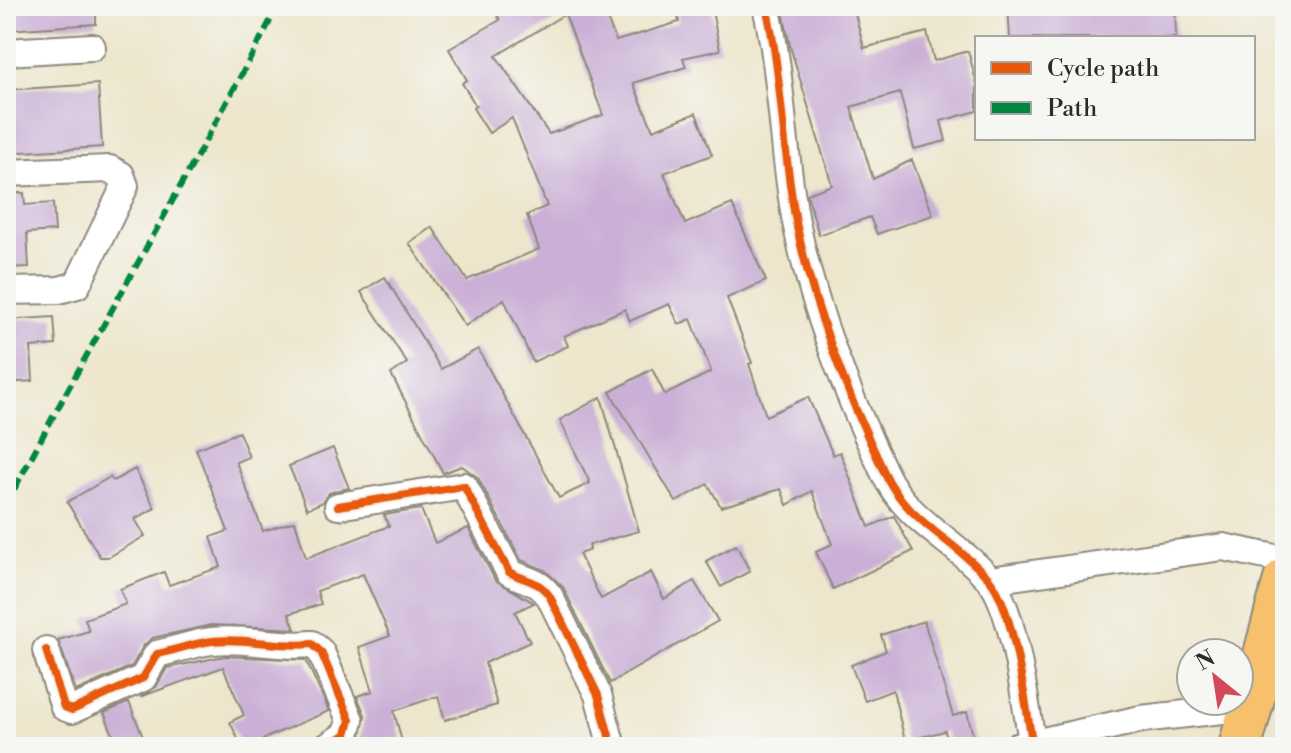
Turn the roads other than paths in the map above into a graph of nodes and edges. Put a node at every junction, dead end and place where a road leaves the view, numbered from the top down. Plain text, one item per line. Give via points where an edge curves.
1 (766, 6) edge
2 (92, 47) dead end
3 (6, 52) edge
4 (6, 173) edge
5 (6, 291) edge
6 (338, 506) dead end
7 (1285, 560) edge
8 (990, 580) junction
9 (1285, 580) edge
10 (46, 650) dead end
11 (1266, 682) edge
12 (1024, 744) edge
13 (327, 747) edge
14 (612, 747) edge
15 (1240, 747) edge

1 - 8 street via 797,228 842,370 898,497
2 - 3 street
4 - 5 street via 110,169 121,175 125,186 77,285
6 - 14 street via 464,486 509,572 527,576 550,597 598,695
7 - 8 street via 1223,547
8 - 12 street via 1011,637
9 - 11 main road
10 - 13 street via 62,703 72,710 143,678 157,654 212,641 296,648 312,644 321,652 350,720 346,734
11 - 12 street via 1141,719
11 - 15 main road

